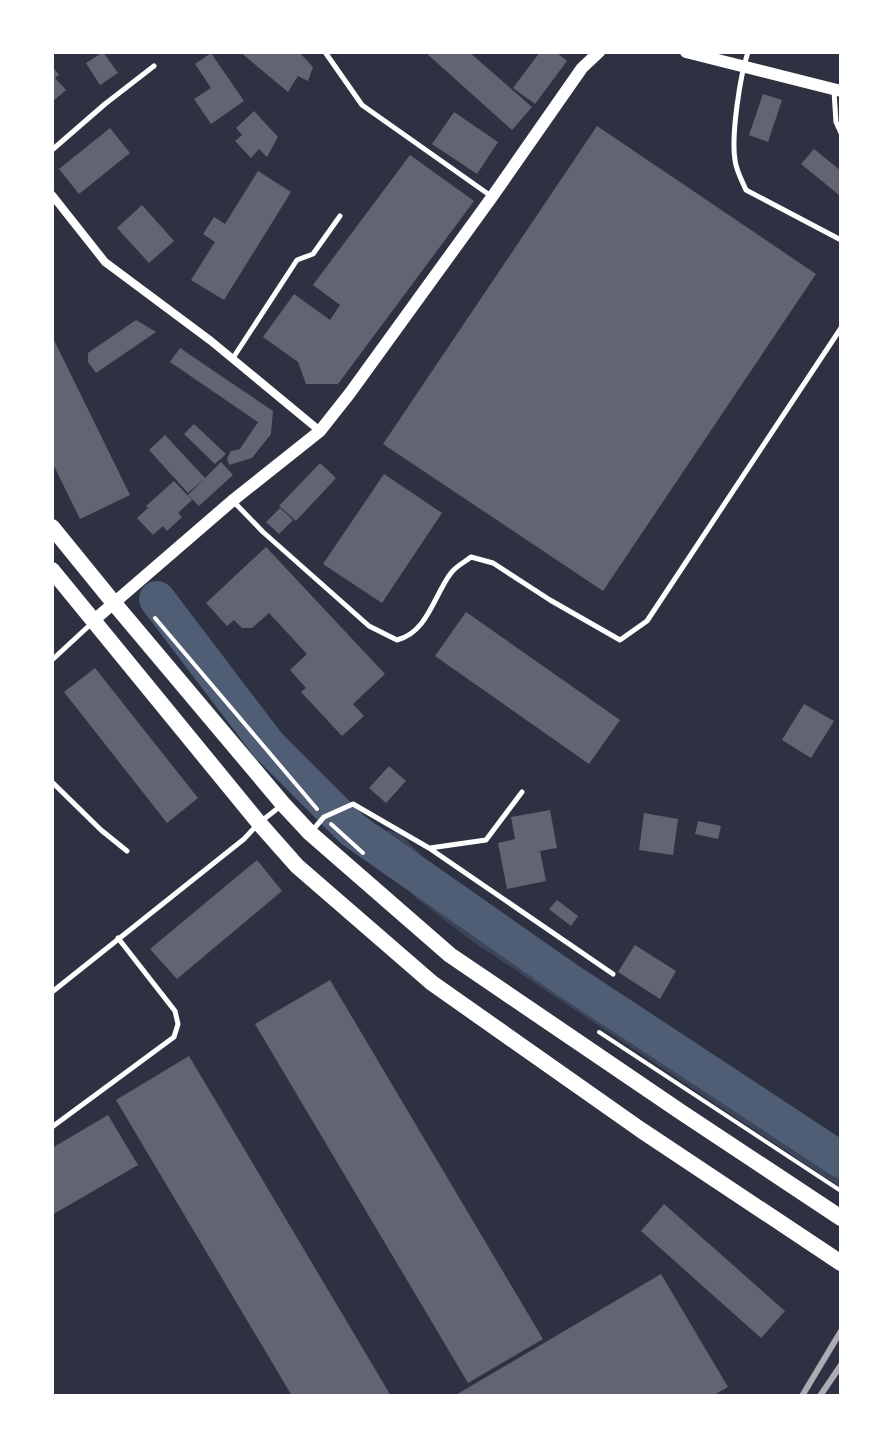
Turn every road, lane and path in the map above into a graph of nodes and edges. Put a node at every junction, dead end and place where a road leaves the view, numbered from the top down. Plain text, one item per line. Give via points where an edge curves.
1 (325, 52) edge
2 (599, 52) edge
3 (686, 52) edge
4 (748, 52) edge
5 (154, 66) dead end
6 (743, 66) junction
7 (838, 90) edge
8 (841, 133) edge
9 (52, 150) edge
10 (52, 195) edge
11 (492, 197) junction
12 (340, 216) dead end
13 (841, 240) edge
14 (841, 328) edge
15 (233, 359) junction
16 (320, 431) junction
17 (232, 501) junction
18 (52, 527) edge
19 (52, 570) edge
20 (113, 602) junction
21 (155, 618) dead end
22 (93, 621) junction
23 (52, 660) edge
24 (52, 782) edge
25 (522, 792) dead end
26 (283, 804) junction
27 (326, 816) junction
28 (259, 823) junction
29 (310, 833) junction
30 (429, 848) junction
31 (127, 851) dead end
32 (370, 859) dead end
33 (118, 938) junction
34 (613, 974) dead end
35 (52, 992) edge
36 (592, 1028) dead end
37 (52, 1127) edge
38 (841, 1191) edge
39 (841, 1218) edge
40 (841, 1263) edge

1 - 11 lane via 362,105
2 - 11 street via 582,68
3 - 6 street
4 - 6 lane
5 - 9 lane
6 - 7 street
6 - 13 lane via 734,132 735,161 746,190
7 - 8 lane via 836,122
10 - 15 street via 105,262
11 - 16 street
12 - 15 lane via 313,254 297,260
14 - 17 lane via 647,621 620,640 493,563 471,557 452,570 420,626 397,640 369,626
15 - 16 street
16 - 17 street
17 - 20 street
18 - 20 main road
19 - 22 main road
20 - 22 street
20 - 26 main road
21 - 27 path
22 - 23 lane
22 - 28 main road
24 - 31 lane
25 - 30 lane via 486,840
26 - 28 lane
26 - 29 main road
27 - 29 lane
27 - 30 lane via 353,804
27 - 32 path
28 - 33 lane
28 - 40 main road via 297,866 432,983
29 - 39 main road via 450,955
30 - 34 lane
33 - 35 lane
33 - 37 lane via 175,1011 174,1037
36 - 38 path

